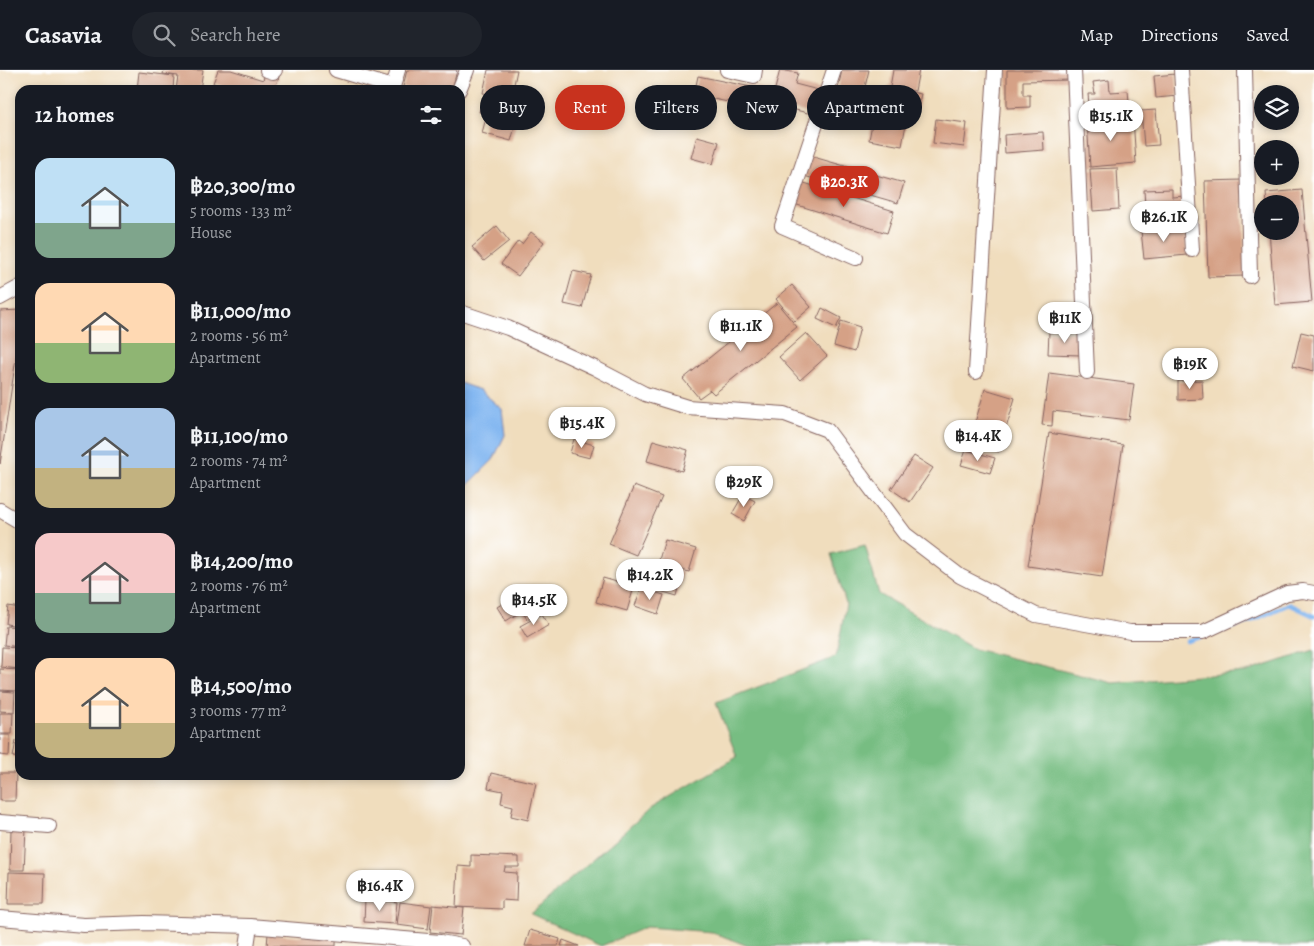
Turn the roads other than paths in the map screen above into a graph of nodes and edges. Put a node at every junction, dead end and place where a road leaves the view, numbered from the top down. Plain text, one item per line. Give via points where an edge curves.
1 (267, 70) edge
2 (275, 70) edge
3 (336, 70) edge
4 (398, 70) edge
5 (467, 70) edge
6 (727, 70) edge
7 (755, 70) edge
8 (834, 70) edge
9 (995, 70) edge
10 (1074, 70) edge
11 (1180, 70) edge
12 (1246, 70) edge
13 (383, 85) edge
14 (393, 85) edge
15 (461, 85) edge
16 (1192, 250) dead end
17 (856, 258) dead end
18 (1250, 276) dead end
19 (15, 290) edge
20 (0, 298) edge
21 (465, 314) edge
22 (976, 372) dead end
23 (1087, 372) dead end
24 (0, 510) edge
25 (15, 519) edge
26 (1314, 593) edge
27 (0, 822) edge
28 (49, 826) dead end
29 (0, 918) edge
30 (250, 926) junction
31 (355, 941) edge
32 (440, 944) edge
33 (247, 946) edge
34 (462, 946) edge

1 - 2 street
3 - 13 street
4 - 14 street
5 - 15 street
6 - 7 street via 754,76
8 - 17 street via 782,226
9 - 22 street
10 - 23 street
11 - 16 street
12 - 18 street
19 - 20 street
21 - 26 street via 508,328 645,394 687,406 785,414 827,430 905,534 960,576 1036,615 1130,632 1202,632 1287,593
24 - 25 street
27 - 28 street
29 - 30 street via 84,926 144,923
30 - 31 street
30 - 33 street
31 - 32 street
32 - 34 street

